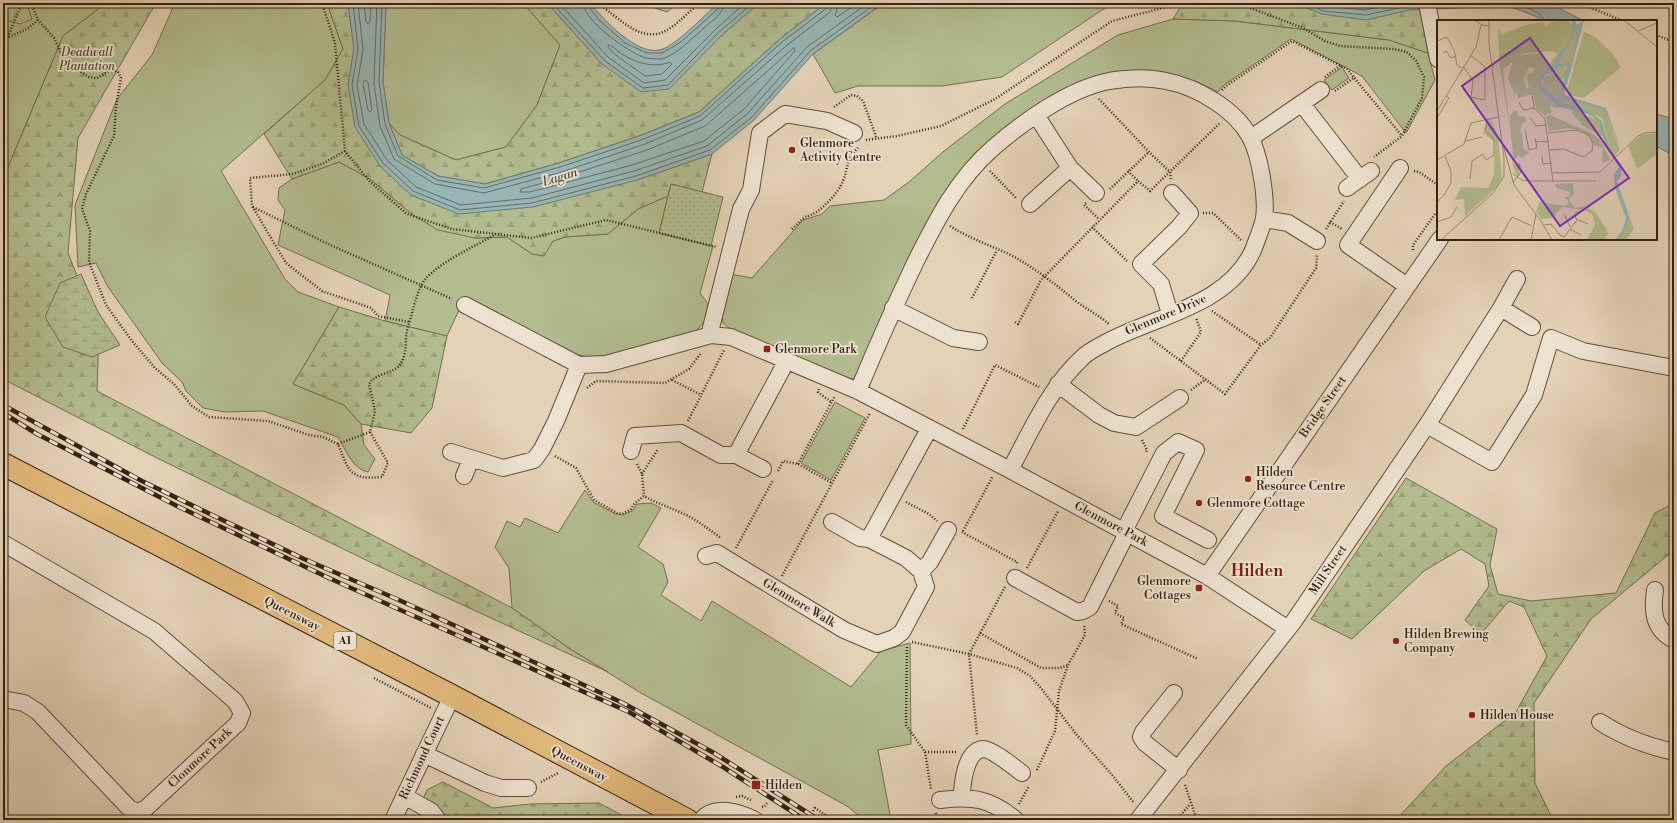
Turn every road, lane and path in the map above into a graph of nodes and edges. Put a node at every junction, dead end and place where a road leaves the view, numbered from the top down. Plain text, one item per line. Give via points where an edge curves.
1 (22, 3) edge
2 (31, 3) edge
3 (322, 3) edge
4 (600, 3) edge
5 (699, 3) edge
6 (1182, 3) edge
7 (1218, 3) edge
8 (1427, 3) edge
9 (1579, 3) edge
10 (38, 20) junction
11 (1620, 20) edge
12 (1657, 35) edge
13 (9, 37) junction
14 (1674, 42) edge
15 (3, 48) edge
16 (1437, 55) edge
17 (1354, 77) dead end
18 (1089, 88) junction
19 (1321, 90) joint
20 (1302, 104) junction
21 (1230, 113) junction
22 (1036, 114) junction
23 (828, 115) junction
24 (854, 133) dead end
25 (1251, 138) junction
26 (877, 139) junction
27 (345, 150) junction
28 (1149, 152) junction
29 (980, 160) junction
30 (1070, 168) junction
31 (1400, 168) joint
32 (1128, 171) junction
33 (1170, 172) junction
34 (1359, 179) junction
35 (1138, 181) junction
36 (1437, 183) edge
37 (1096, 193) joint
38 (1172, 193) dead end
39 (1030, 204) joint
40 (252, 206) junction
41 (1092, 212) dead end
42 (1190, 213) junction
43 (1437, 213) edge
44 (937, 218) junction
45 (1099, 219) junction
46 (1264, 219) junction
47 (1330, 222) junction
48 (1092, 226) junction
49 (792, 229) dead end
50 (1345, 231) dead end
51 (496, 234) junction
52 (1439, 240) edge
53 (1317, 241) junction
54 (731, 250) junction
55 (997, 250) junction
56 (1253, 251) junction
57 (1410, 254) dead end
58 (1141, 264) junction
59 (1046, 276) junction
60 (1517, 279) dead end
61 (421, 286) junction
62 (1407, 286) junction
63 (972, 298) dead end
64 (1196, 304) junction
65 (465, 305) joint
66 (893, 308) junction
67 (1501, 308) junction
68 (1170, 314) junction
69 (410, 322) junction
70 (1015, 322) dead end
71 (1532, 327) dead end
72 (1136, 328) junction
73 (1122, 334) junction
74 (711, 335) junction
75 (731, 337) junction
76 (979, 342) dead end
77 (1261, 345) junction
78 (1181, 361) junction
79 (786, 362) junction
80 (579, 365) junction
81 (1674, 368) edge
82 (672, 380) junction
83 (840, 384) junction
84 (1055, 389) junction
85 (858, 391) junction
86 (701, 395) junction
87 (1180, 398) dead end
88 (565, 400) junction
89 (877, 401) junction
90 (1427, 426) junction
91 (1136, 427) junction
92 (929, 428) junction
93 (370, 432) junction
94 (678, 434) junction
95 (956, 442) junction
96 (338, 444) junction
97 (630, 451) joint
98 (451, 452) dead end
99 (736, 454) junction
100 (1144, 456) dead end
101 (470, 459) junction
102 (3, 464) edge
103 (798, 464) junction
104 (1005, 467) junction
105 (763, 469) dead end
106 (642, 474) junction
107 (464, 476) dead end
108 (832, 483) junction
109 (893, 495) junction
110 (644, 496) dead end
111 (1065, 499) junction
112 (832, 522) dead end
113 (955, 531) junction
114 (1126, 532) junction
115 (869, 539) junction
116 (1208, 540) dead end
117 (3, 543) edge
118 (735, 550) dead end
119 (706, 556) dead end
120 (921, 571) junction
121 (1207, 576) junction
122 (780, 579) dead end
123 (1017, 579) junction
124 (1655, 590) dead end
125 (1096, 594) junction
126 (1083, 611) junction
127 (1288, 629) junction
128 (980, 633) junction
129 (1674, 640) edge
130 (969, 654) junction
131 (1198, 659) dead end
132 (1068, 665) junction
133 (1174, 693) dead end
134 (452, 696) junction
135 (3, 699) edge
136 (1057, 710) junction
137 (1600, 722) dead end
138 (925, 752) junction
139 (975, 752) junction
140 (1674, 752) edge
141 (424, 754) junction
142 (1179, 770) junction
143 (558, 773) dead end
144 (1029, 777) junction
145 (528, 788) joint
146 (404, 796) junction
147 (962, 797) junction
148 (936, 801) junction
149 (813, 810) dead end
150 (1140, 817) edge
151 (1014, 819) edge
152 (393, 820) edge
153 (438, 820) edge
154 (687, 820) edge
155 (701, 820) edge
156 (755, 820) edge
157 (833, 820) edge
158 (937, 820) edge
159 (1177, 820) edge
160 (1197, 820) edge

1 - 13 path
2 - 10 path
3 - 27 path via 335,43
4 - 5 path via 627,25 643,34 655,35 674,25
6 - 26 path via 1112,21 995,99 941,126
7 - 34 path via 1248,7 1303,28 1325,41 1340,46 1394,49 1407,52 1416,61 1424,77 1422,98 1402,136 1374,158
8 - 16 street
9 - 11 path
10 - 13 path via 27,29
10 - 96 path via 54,38 66,62 89,77 97,78 112,68 121,78 114,136 86,194 82,208 90,231 89,262 106,305 155,368 174,384 192,406 209,417 268,421
12 - 14 path
13 - 15 path
17 - 19 path via 1333,92
18 - 21 street, Glenmore Drive via 1109,82 1142,78 1167,81 1204,95
18 - 22 street, Glenmore Drive
18 - 28 path
19 - 20 street
20 - 25 street
20 - 34 street
21 - 25 street, Glenmore Drive
21 - 33 path
22 - 29 street, Glenmore Drive
22 - 30 street
23 - 24 street
23 - 26 path via 851,95 857,96 862,101
23 - 54 street via 784,114 760,133 751,190 741,209
25 - 46 street, Glenmore Drive via 1263,180
26 - 49 path via 866,140 850,155 843,182 822,209 811,216 806,216
27 - 40 path via 322,164 293,174 250,178
27 - 51 path via 370,182 407,214 452,229
28 - 32 path
28 - 33 path
29 - 39 path via 1019,201
29 - 44 street, Glenmore Drive
30 - 37 street
30 - 39 street
31 - 36 path via 1420,172
31 - 62 street via 1348,245
32 - 35 path
32 - 37 path via 1109,190
33 - 35 path via 1150,191
34 - 47 path
35 - 45 path
38 - 42 street
40 - 61 path via 326,244
40 - 69 path via 286,263 322,291 371,308 378,316
41 - 45 path
42 - 56 path via 1213,213
42 - 58 street
43 - 57 path via 1413,245 1414,249
44 - 55 path
44 - 66 street, Glenmore Drive
45 - 48 path
46 - 53 street via 1288,223
46 - 56 street, Glenmore Drive
47 - 50 path
47 - 53 path
48 - 58 path via 1130,264
48 - 59 path
51 - 54 path via 531,238 606,220
51 - 61 path via 429,274
52 - 62 street, Bridge Street
53 - 77 path via 1316,268 1270,338
54 - 74 street
55 - 59 path
55 - 63 path
56 - 64 street, Glenmore Drive via 1238,273 1220,290
58 - 68 street via 1161,284
59 - 70 path via 1041,280 1018,324
59 - 73 path
60 - 67 street, Mill Street
61 - 65 path
61 - 69 path
62 - 121 street, Bridge Street
64 - 68 street, Glenmore Drive
64 - 77 path
64 - 78 path via 1201,332
65 - 80 street, Glenmore Park
66 - 76 street via 954,338
66 - 85 street, Glenmore Drive
67 - 71 street
67 - 90 street, Mill Street
68 - 72 street, Glenmore Drive
69 - 93 path via 406,334 406,354 400,365 372,378 369,384 375,411
72 - 73 street, Glenmore Drive
72 - 78 path
73 - 84 street, Glenmore Drive via 1084,355
74 - 75 street, Glenmore Park
74 - 80 street, Glenmore Park via 606,364
74 - 82 path via 700,356 689,369
75 - 79 street, Glenmore Park
75 - 86 path
77 - 78 path via 1226,394
79 - 83 street, Glenmore Park
79 - 99 street
80 - 88 street
81 - 90 street via 1583,351 1551,338 1534,395 1492,462
82 - 86 path
82 - 88 path via 665,384 596,381 588,386 579,401
83 - 85 street, Glenmore Park
83 - 103 path
84 - 91 street via 1114,423
84 - 95 path via 995,365
84 - 104 street, Glenmore Drive
85 - 89 street, Glenmore Park
86 - 94 path
87 - 91 street
88 - 101 street via 542,449 534,460 503,468
89 - 92 street, Glenmore Park
89 - 108 path
90 - 127 street, Mill Street
91 - 100 path via 1148,450
92 - 95 street, Glenmore Park
92 - 109 street
93 - 96 path
93 - 96 path via 388,463 382,477 364,479 349,470
94 - 97 street via 635,436
94 - 99 street via 720,455
94 - 106 path via 660,446
95 - 104 street, Glenmore Park
97 - 106 path
98 - 101 street
99 - 105 street
101 - 107 street
102 - 134 highway, Queensway / A1
103 - 108 path
103 - 118 path via 783,461
104 - 111 street, Glenmore Park
104 - 113 path
106 - 110 path
108 - 122 path, Glenmore Walk
109 - 113 path
109 - 115 street
111 - 114 street, Glenmore Park
111 - 123 path
112 - 115 street via 860,538
113 - 120 street
113 - 123 path via 1017,562
114 - 116 street via 1164,453 1178,442 1196,450 1163,516
114 - 121 street, Glenmore Park
114 - 125 street
115 - 120 street via 906,558
117 - 135 street, Clonmore Park via 154,631 236,701 242,712 238,723 145,810 137,812 129,808 38,712 24,703
119 - 120 street, Glenmore Walk via 717,553 844,630 877,644 902,632 926,588
121 - 127 street, Glenmore Park
123 - 126 street via 1077,612
123 - 128 path via 1005,588
124 - 129 street via 1655,619 1661,630
125 - 126 street via 1090,607
125 - 131 path via 1118,606 1115,612 1124,618 1121,624
126 - 132 path via 1084,635
127 - 142 street, Mill Street
128 - 130 path
128 - 132 path via 1041,668 1060,668
130 - 136 path via 1017,668 1030,676
130 - 138 path via 908,641 906,725
130 - 139 path via 977,736
132 - 136 path via 1059,691
133 - 142 street via 1141,737
134 - 141 street, Richmond Court
134 - 154 highway, Queensway / A1
136 - 144 path via 1054,731
136 - 150 path via 1113,776
137 - 140 street via 1630,739
138 - 139 path
138 - 148 path
139 - 144 street via 983,749 991,752
139 - 147 street via 962,778
141 - 145 street via 485,783 501,788
141 - 146 street, Richmond Court
142 - 150 street, Mill Street
143 - 145 path
144 - 151 path
146 - 152 street, Richmond Court
146 - 153 street via 431,810
147 - 148 street
147 - 151 street via 982,800
148 - 158 path
149 - 157 path via 815,808
155 - 156 street via 716,811 731,811
159 - 160 path via 1190,803

